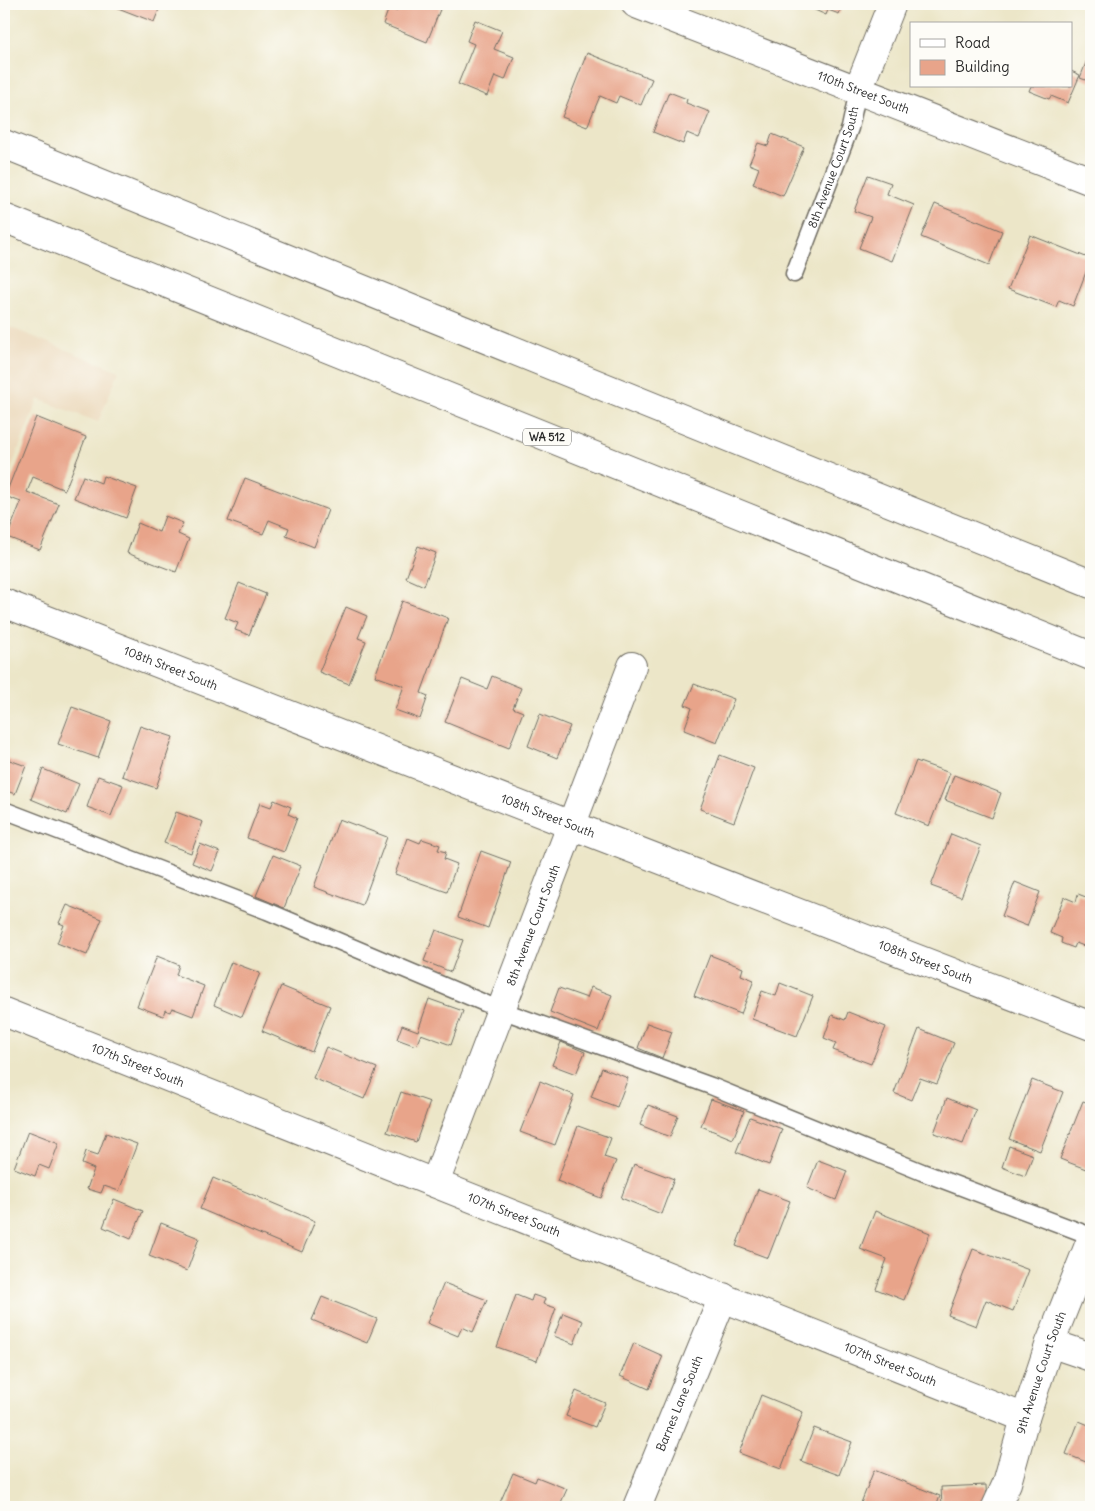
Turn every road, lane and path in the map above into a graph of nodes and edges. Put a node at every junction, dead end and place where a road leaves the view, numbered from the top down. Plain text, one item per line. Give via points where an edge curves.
1 (636, 4) edge
2 (892, 4) edge
3 (858, 90) junction
4 (4, 143) edge
5 (1091, 181) edge
6 (5, 219) edge
7 (794, 274) dead end
8 (1091, 584) edge
9 (4, 603) edge
10 (1091, 656) edge
11 (632, 666) dead end
12 (4, 810) edge
13 (572, 825) junction
14 (501, 1010) junction
15 (4, 1012) edge
16 (1091, 1026) edge
17 (435, 1183) junction
18 (1091, 1238) edge
19 (723, 1297) junction
20 (1050, 1343) junction
21 (1091, 1357) edge
22 (1025, 1418) junction
23 (637, 1507) edge
24 (996, 1507) edge

1 - 3 main road, 110th Street South
2 - 3 main road, 8th Avenue Court South
3 - 5 main road, 110th Street South
3 - 7 lane, 8th Avenue Court South via 850,128
4 - 8 main road
6 - 10 main road, WA 512
9 - 13 main road, 108th Street South
11 - 13 main road, 8th Avenue Court South
12 - 14 lane via 268,912
13 - 14 main road, 8th Avenue Court South
13 - 16 main road, 108th Street South
14 - 17 main road, 8th Avenue Court South
14 - 18 lane via 711,1086
15 - 17 main road, 107th Street South
17 - 19 main road, 107th Street South
18 - 20 main road, 9th Avenue Court South
19 - 22 main road, 107th Street South
19 - 23 main road, Barnes Lane South
20 - 21 main road
20 - 22 main road, 9th Avenue Court South
22 - 24 main road, 9th Avenue Court South via 1007,1482

